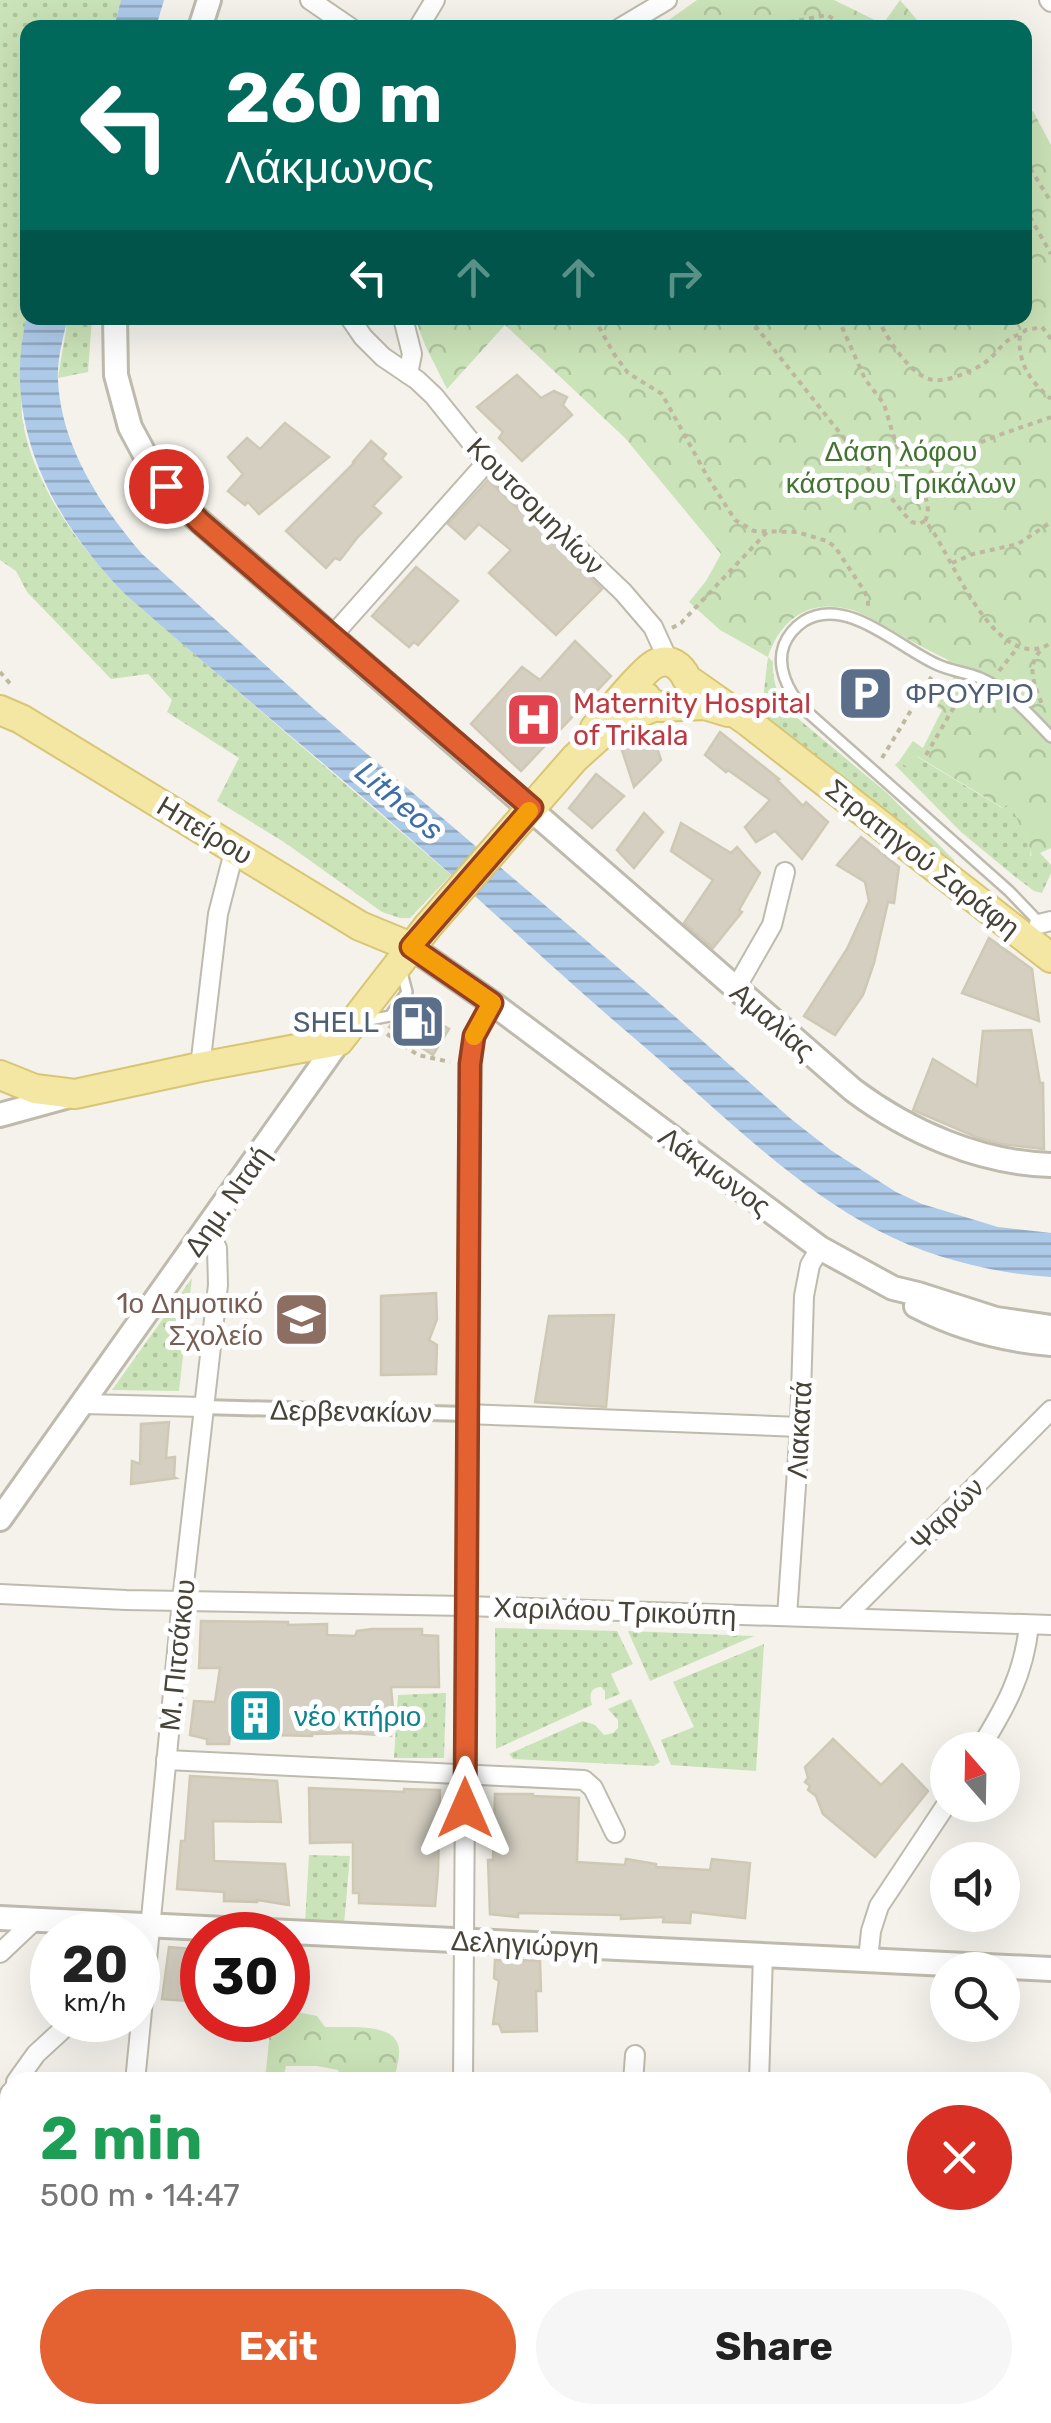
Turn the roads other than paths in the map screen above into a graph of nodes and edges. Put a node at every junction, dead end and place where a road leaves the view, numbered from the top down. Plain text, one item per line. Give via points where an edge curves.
1 (310, 0) edge
2 (667, 0) edge
3 (339, 20) edge
4 (633, 20) edge
5 (116, 325) edge
6 (355, 325) edge
7 (405, 325) edge
8 (408, 374) junction
9 (487, 462) junction
10 (333, 635) junction
11 (665, 662) junction
12 (0, 696) edge
13 (664, 706) junction
14 (10, 714) edge
15 (747, 721) junction
16 (1051, 737) edge
17 (574, 758) junction
18 (524, 816) junction
19 (235, 848) junction
20 (786, 872) dead end
21 (1045, 938) edge
22 (413, 945) junction
23 (736, 988) junction
24 (492, 1003) junction
25 (356, 1031) junction
26 (296, 1049) junction
27 (200, 1067) junction
28 (0, 1075) edge
29 (314, 1079) junction
30 (75, 1094) junction
31 (0, 1115) edge
32 (1051, 1165) edge
33 (207, 1230) junction
34 (820, 1248) junction
35 (893, 1288) junction
36 (1051, 1327) edge
37 (1051, 1344) edge
38 (83, 1404) junction
39 (203, 1408) junction
40 (1051, 1410) edge
41 (467, 1414) junction
42 (800, 1427) junction
43 (0, 1520) edge
44 (0, 1594) edge
45 (182, 1601) junction
46 (466, 1606) junction
47 (787, 1616) junction
48 (844, 1618) junction
49 (1029, 1625) junction
50 (1051, 1625) edge
51 (990, 1732) edge
52 (166, 1760) junction
53 (465, 1774) junction
54 (935, 1822) edge
55 (615, 1833) dead end
56 (151, 1912) edge
57 (0, 1918) edge
58 (30, 1920) edge
59 (160, 1925) edge
60 (30, 1926) edge
61 (464, 1940) junction
62 (0, 1954) edge
63 (764, 1955) junction
64 (868, 1960) junction
65 (1051, 1969) edge
66 (49, 2042) edge
67 (139, 2042) edge
68 (634, 2055) dead end
69 (23, 2072) edge
70 (136, 2072) edge
71 (463, 2072) edge
72 (633, 2072) edge
73 (759, 2072) edge

1 - 3 street
2 - 4 street
5 - 10 street, Αμαλίας via 120,394 152,468 200,522
6 - 8 street, Κουτσομηλίων
7 - 8 street via 413,358
8 - 9 street, Κουτσομηλίων
9 - 10 street
9 - 11 street, Κουτσομηλίων via 623,592 644,616
10 - 18 street, Αμαλίας
11 - 13 main road via 642,682 648,701
11 - 13 main road via 688,687 680,702
11 - 15 main road, Στρατηγού Σαράφη
11 - 17 main road
12 - 14 street
13 - 15 main road via 712,706
13 - 17 main road via 629,717
14 - 19 main road, Ηπείρου
15 - 21 main road, Στρατηγού Σαράφη
16 - 21 lane via 991,684 938,666 840,614 810,618 784,644 788,687 802,708 1030,912
17 - 18 main road
18 - 22 main road
18 - 23 street, Αμαλίας
19 - 22 main road, Ηπείρου via 360,926
19 - 27 street via 218,914
20 - 23 street via 772,925
22 - 24 street, Λάκμωνος
22 - 25 main road
23 - 32 street, Αμαλίας via 853,1090 898,1120 978,1153
24 - 34 street, Λάκμωνος
24 - 41 street via 474,1036 470,1064
25 - 26 main road
25 - 29 street, Δημ. Νταή
26 - 27 main road
26 - 29 street
27 - 30 main road
28 - 30 main road
29 - 33 street, Δημ. Νταή
30 - 31 street
33 - 38 street, Δημ. Νταή
33 - 39 street, Μ. Πιτσάκου via 217,1248 218,1284
34 - 35 street, Λάκμωνος
34 - 42 street, Λιακατά via 804,1296
35 - 36 street, Λάκμωνος via 996,1319
35 - 37 street via 955,1324
38 - 39 street, Δερβενακίων
38 - 43 street, Δημ. Νταή
39 - 41 street, Δερβενακίων
39 - 45 street, Μ. Πιτσάκου
40 - 48 street, Ψαρών
41 - 42 street, Δερβενακίων
41 - 46 street
42 - 47 street, Λιακατά
44 - 45 street, Χαριλάου Τρικούπη
45 - 46 street, Χαριλάου Τρικούπη
45 - 52 street, Μ. Πιτσάκου
46 - 47 street, Χαριλάου Τρικούπη
46 - 53 street
47 - 48 street, Χαριλάου Τρικούπη
48 - 49 street, Χαριλάου Τρικούπη
49 - 50 street, Χαριλάου Τρικούπη
49 - 51 street via 1016,1684
52 - 53 street
52 - 56 street, Μ. Πιτσάκου
53 - 55 street via 584,1780
53 - 61 street
54 - 64 street via 879,1906
57 - 58 street, Δεληγιώργη
59 - 61 street, Δεληγιώργη
60 - 62 street
61 - 63 street, Δεληγιώργη
61 - 71 street
63 - 64 street, Δεληγιώργη
63 - 73 street
64 - 65 street, Δεληγιώργη
66 - 69 street
67 - 70 street, Μ. Πιτσάκου
68 - 72 street

